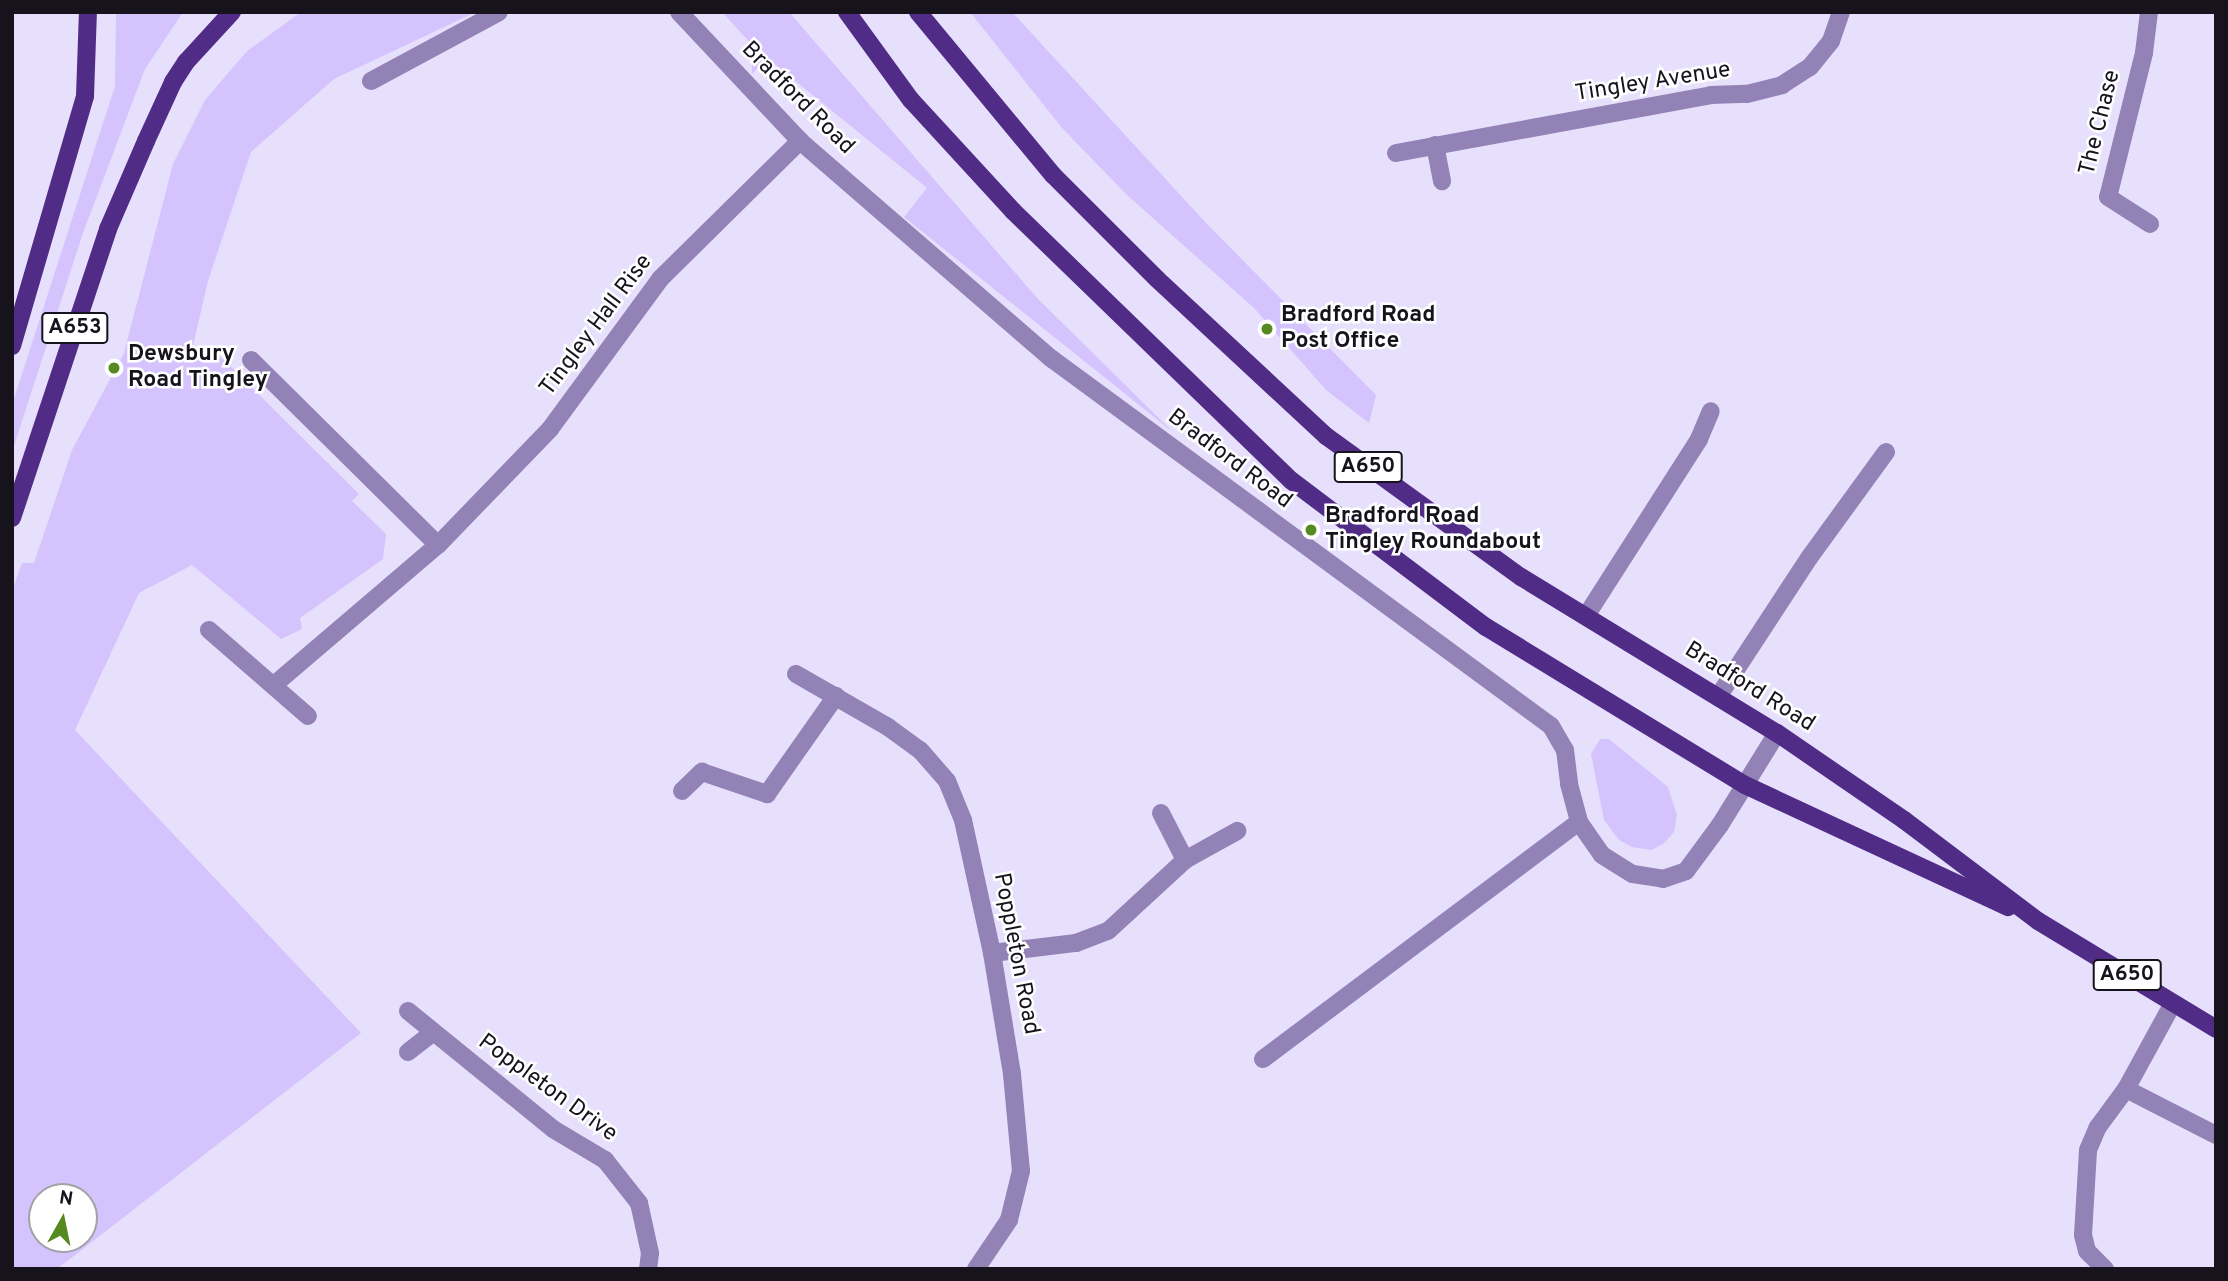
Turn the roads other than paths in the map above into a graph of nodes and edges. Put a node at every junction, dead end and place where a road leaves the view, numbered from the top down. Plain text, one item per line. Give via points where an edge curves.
1 (88, 12) edge
2 (232, 12) edge
3 (499, 12) edge
4 (678, 12) edge
5 (848, 12) edge
6 (918, 12) edge
7 (1841, 12) edge
8 (2149, 12) edge
9 (371, 81) dead end
10 (800, 141) junction
11 (1435, 145) junction
12 (1396, 153) dead end
13 (1442, 181) dead end
14 (2150, 224) dead end
15 (12, 346) edge
16 (251, 360) dead end
17 (1711, 411) dead end
18 (1886, 452) dead end
19 (12, 518) edge
20 (438, 545) junction
21 (1586, 616) junction
22 (209, 631) dead end
23 (796, 674) dead end
24 (275, 684) junction
25 (836, 696) junction
26 (1718, 697) junction
27 (308, 716) dead end
28 (1777, 733) junction
29 (1745, 785) junction
30 (682, 791) dead end
31 (1161, 813) dead end
32 (1579, 822) junction
33 (1237, 831) dead end
34 (1185, 860) junction
35 (2038, 921) junction
36 (992, 953) junction
37 (2173, 1003) junction
38 (408, 1011) dead end
39 (2216, 1029) edge
40 (432, 1033) junction
41 (408, 1052) dead end
42 (1263, 1059) dead end
43 (2126, 1089) junction
44 (2216, 1136) edge
45 (648, 1269) edge
46 (976, 1269) edge
47 (2105, 1269) edge

1 - 15 main road, A653 via 85,96
2 - 19 main road, A653 via 180,72 146,141 108,229
3 - 9 street
4 - 10 street, Bradford Road
5 - 29 main road, Bradford Road / A650 via 911,100 1013,211 1292,481 1486,627
6 - 21 main road, Bradford Road / A650 via 1053,175 1326,436 1521,577
7 - 11 street, Tingley Avenue via 1831,41 1810,67 1782,85
8 - 14 street, The Chase via 2144,53 2108,197
10 - 20 street, Tingley Hall Rise via 660,279 550,429
10 - 32 street, Bradford Road via 1052,359 1550,726 1564,750
11 - 12 street, Tingley Avenue
11 - 13 street
16 - 20 street
17 - 21 street via 1699,439
18 - 26 street via 1808,558
20 - 24 street, Tingley Hall Rise
21 - 26 main road, Bradford Road / A650
22 - 24 street
23 - 25 street, Poppleton Road
24 - 27 street
25 - 30 street via 767,794 702,772
25 - 36 street, Poppleton Road via 920,750 947,780 963,821
26 - 28 main road, Bradford Road / A650
28 - 29 street
28 - 35 main road, Bradford Road / A650 via 1904,820
29 - 32 street, Bradford Road via 1686,871 1663,878 1633,874 1602,855
29 - 35 main road, Bradford Road / A650
31 - 34 street
32 - 42 street
33 - 34 street
34 - 36 street via 1108,931 1076,943
35 - 37 main road, Bradford Road / A650
36 - 46 street, Poppleton Road via 1012,1074 1021,1171 1009,1220
37 - 39 main road, Bradford Road / A650
37 - 43 street
38 - 40 street, Poppleton Drive
40 - 41 street
40 - 45 street, Poppleton Drive via 554,1129 605,1160 639,1203 650,1252
43 - 44 street
43 - 47 street via 2098,1126 2088,1150 2083,1235 2087,1251

